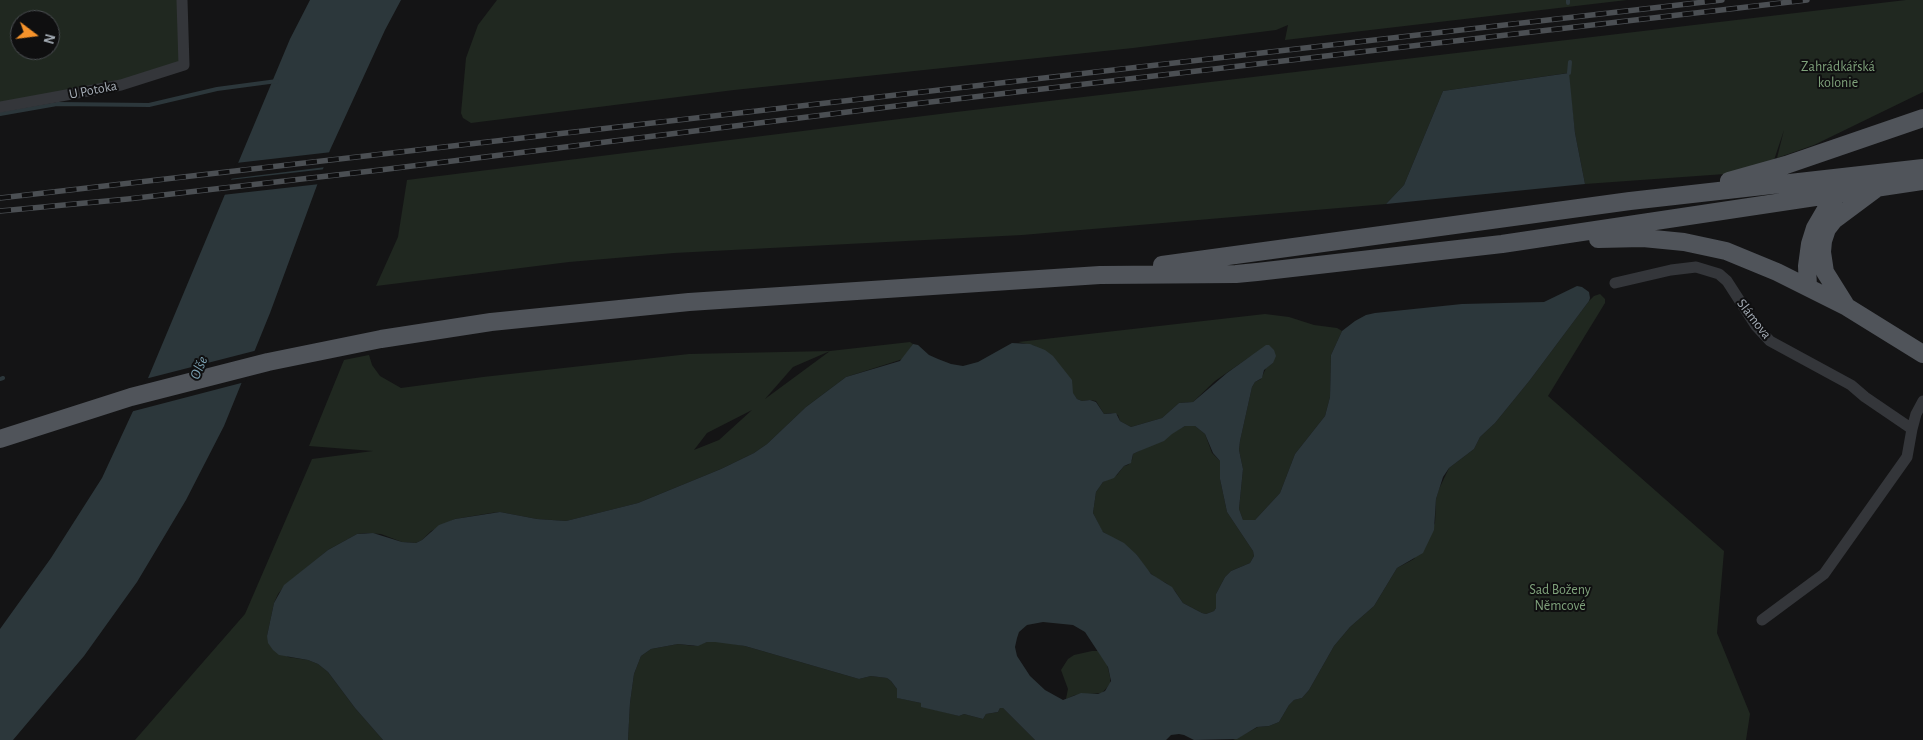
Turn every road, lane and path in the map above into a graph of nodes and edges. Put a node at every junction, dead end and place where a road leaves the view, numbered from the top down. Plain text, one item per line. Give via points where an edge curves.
1 (182, 0) edge
2 (0, 107) edge
3 (1923, 118) edge
4 (1923, 168) edge
5 (1875, 180) junction
6 (1923, 181) edge
7 (1838, 193) junction
8 (1677, 195) junction
9 (1502, 244) junction
10 (1100, 275) junction
11 (1615, 283) dead end
12 (1808, 287) junction
13 (1847, 307) junction
14 (1923, 354) edge
15 (1923, 401) edge
16 (1912, 429) junction
17 (0, 439) edge
18 (1762, 620) dead end

1 - 2 street, U Potoka via 184,64 121,85
3 - 8 main road via 1786,165
4 - 5 main road
5 - 6 main road
5 - 7 main road
5 - 8 main road
5 - 13 main road via 1834,220 1823,241 1824,272
7 - 9 main road
7 - 12 main road via 1821,215 1810,244
8 - 10 main road via 1233,254
9 - 10 main road via 1236,274
9 - 12 main road via 1643,238 1684,242 1726,251
10 - 17 main road via 689,302 491,322 277,360 131,397
11 - 16 street, Slámova via 1696,267 1719,274 1727,280 1756,326 1770,341 1851,385
12 - 13 main road
13 - 14 main road
15 - 16 street
16 - 18 street via 1907,456 1824,574

